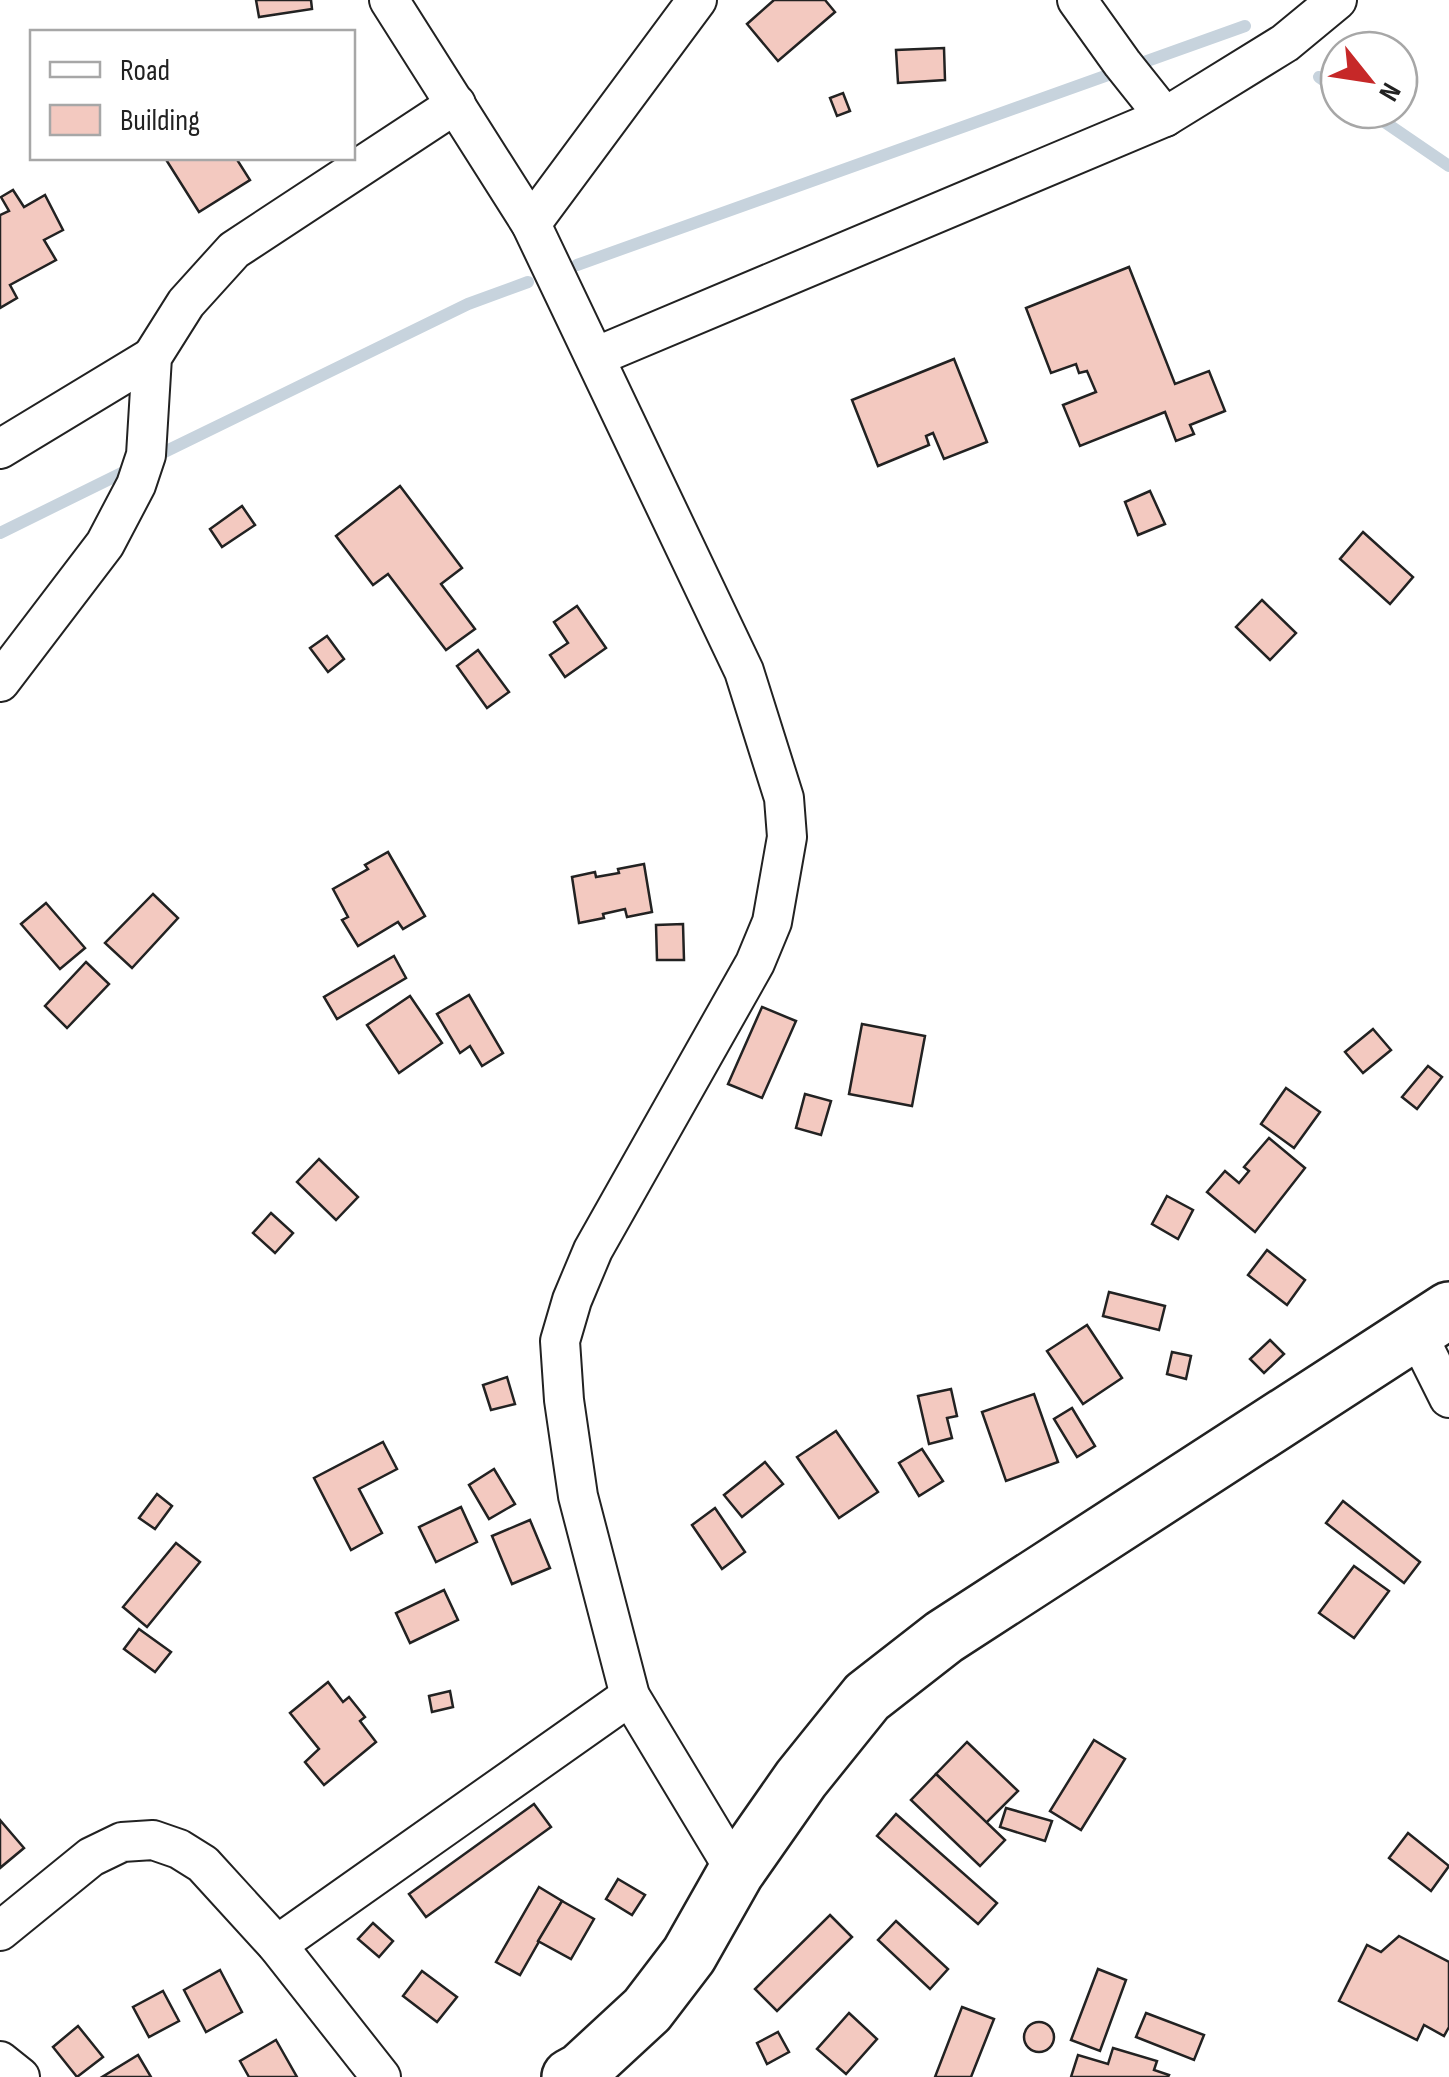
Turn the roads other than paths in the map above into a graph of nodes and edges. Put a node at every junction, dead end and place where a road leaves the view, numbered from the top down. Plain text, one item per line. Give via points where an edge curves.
1 (389, 0) edge
2 (697, 0) edge
3 (1077, 0) edge
4 (1337, 0) edge
5 (1144, 90) junction
6 (456, 104) junction
7 (530, 224) junction
8 (152, 357) junction
9 (595, 358) junction
10 (0, 449) edge
11 (0, 682) edge
12 (1433, 1321) edge
13 (1449, 1398) edge
14 (630, 1696) junction
15 (736, 1872) junction
16 (0, 1931) edge
17 (277, 1945) junction
18 (0, 2061) edge
19 (20, 2077) edge
20 (381, 2077) edge
21 (570, 2077) edge

1 - 6 street
2 - 7 street
3 - 5 street
4 - 5 street via 1285,43
5 - 9 street
6 - 7 street
6 - 8 street via 234,250 186,302
7 - 9 street
8 - 10 street
8 - 11 street via 146,455 136,485 105,544
9 - 14 street via 744,671 784,798 786,837 772,922 755,963 593,1250 560,1342 578,1496
12 - 13 street
12 - 15 street via 944,1637 867,1697
14 - 15 street
14 - 17 street
15 - 21 street via 648,2010
16 - 17 street via 91,1857 122,1842 153,1840 203,1864
17 - 20 street
18 - 19 street

